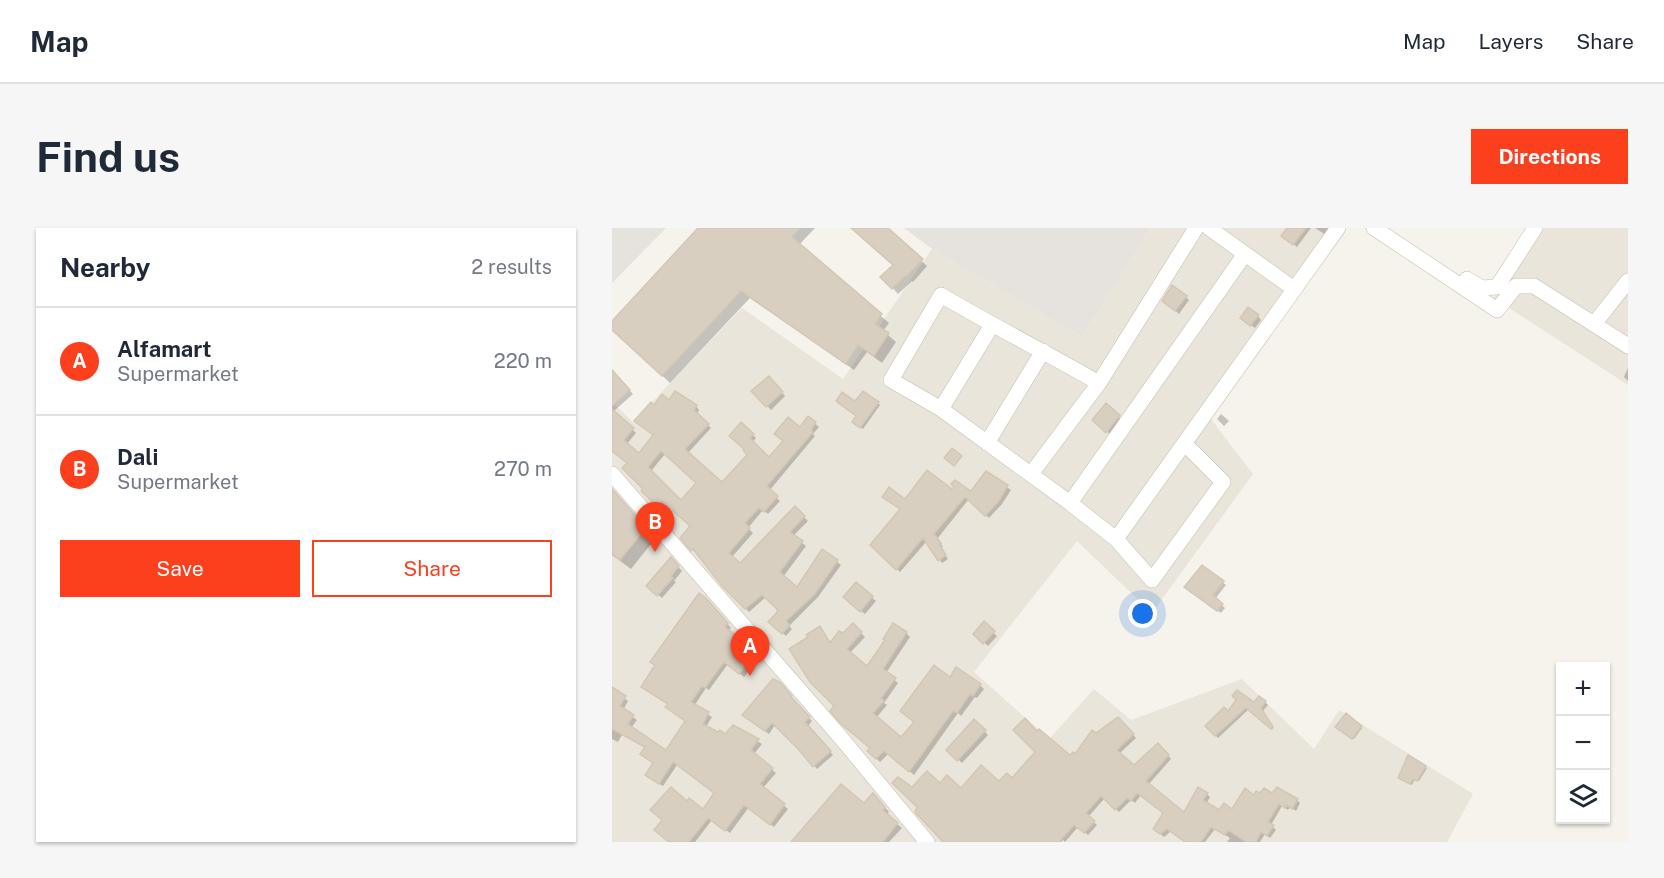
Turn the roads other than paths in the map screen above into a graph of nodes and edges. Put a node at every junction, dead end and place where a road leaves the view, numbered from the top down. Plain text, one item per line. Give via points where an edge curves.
1 (1196, 228) edge
2 (1209, 228) edge
3 (1338, 228) edge
4 (1374, 228) edge
5 (1389, 228) edge
6 (1535, 228) edge
7 (1245, 254) junction
8 (1628, 280) edge
9 (1294, 289) junction
10 (1594, 324) junction
11 (992, 325) junction
12 (1628, 346) edge
13 (1043, 351) junction
14 (1099, 383) junction
15 (940, 409) junction
16 (987, 443) junction
17 (1185, 444) junction
18 (612, 474) edge
19 (1030, 474) junction
20 (1070, 503) junction
21 (1116, 539) junction
22 (927, 842) edge

1 - 14 street
2 - 7 street
3 - 9 street
4 - 10 street via 1497,310 1516,286 1534,286
5 - 6 street via 1482,288 1497,287
7 - 9 street
7 - 20 street
8 - 10 street
9 - 17 street
10 - 12 street
11 - 13 street
11 - 15 street
11 - 15 street via 941,295 891,380
13 - 14 street
13 - 16 street
14 - 19 street
15 - 16 street
16 - 19 street
17 - 21 street
17 - 21 street via 1223,482 1152,580
18 - 22 street
19 - 20 street
20 - 21 street

